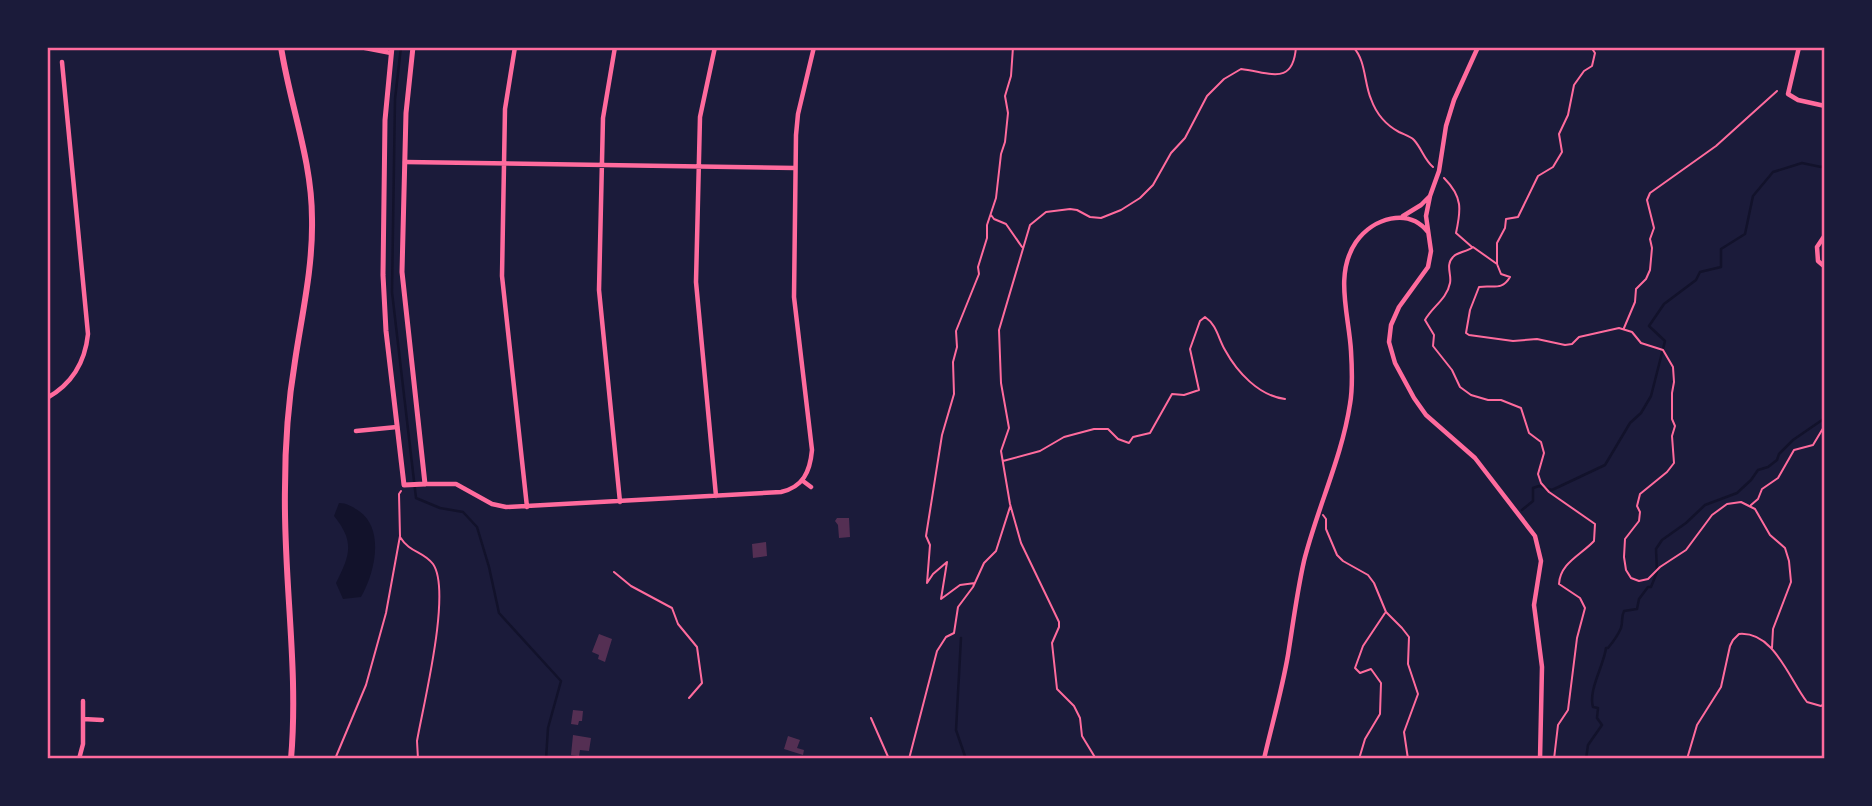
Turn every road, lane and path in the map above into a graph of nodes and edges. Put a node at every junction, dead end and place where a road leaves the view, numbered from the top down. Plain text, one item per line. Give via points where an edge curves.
1 (281, 47) edge
2 (359, 47) edge
3 (413, 47) edge
4 (515, 47) edge
5 (615, 47) edge
6 (715, 47) edge
7 (814, 47) edge
8 (1013, 47) edge
9 (1296, 47) edge
10 (1353, 47) edge
11 (1478, 47) edge
12 (1591, 47) edge
13 (1799, 47) edge
14 (391, 50) edge
15 (62, 62) dead end
16 (1777, 91) dead end
17 (1825, 106) edge
18 (405, 162) junction
19 (504, 163) junction
20 (601, 165) junction
21 (699, 167) junction
22 (795, 168) junction
23 (1439, 171) junction
24 (1430, 196) junction
25 (990, 214) junction
26 (1402, 216) junction
27 (994, 219) junction
28 (987, 225) junction
29 (1428, 232) junction
30 (1825, 235) edge
31 (1473, 247) junction
32 (1023, 248) junction
33 (1497, 264) junction
34 (1825, 267) edge
35 (1623, 328) junction
36 (47, 398) edge
37 (1285, 399) dead end
38 (1825, 425) edge
39 (397, 427) junction
40 (356, 431) dead end
41 (1003, 461) junction
42 (803, 481) junction
43 (425, 484) junction
44 (404, 485) junction
45 (811, 487) dead end
46 (716, 496) junction
47 (620, 502) junction
48 (1010, 504) junction
49 (1750, 506) junction
50 (527, 507) junction
51 (1319, 513) junction
52 (400, 536) junction
53 (614, 572) dead end
54 (975, 583) junction
55 (1386, 612) junction
56 (1772, 648) junction
57 (689, 698) dead end
58 (83, 701) dead end
59 (1825, 703) edge
60 (871, 718) dead end
61 (83, 719) junction
62 (102, 720) dead end
63 (79, 759) edge
64 (291, 759) edge
65 (335, 759) edge
66 (418, 759) edge
67 (888, 759) edge
68 (909, 759) edge
69 (1096, 759) edge
70 (1264, 759) edge
71 (1359, 759) edge
72 (1408, 759) edge
73 (1540, 759) edge
74 (1554, 759) edge
75 (1687, 759) edge

1 - 64 main road via 306,158 312,219 291,388 284,490
2 - 14 street
3 - 18 street
4 - 19 street via 505,109
5 - 20 street via 604,105
6 - 21 street via 701,105
7 - 22 street via 796,124
8 - 25 path via 1005,96 1009,113
9 - 32 path via 1286,73 1241,69 1224,79 1207,96 1185,138 1140,198 1101,218 1070,209 1046,212 1030,225
10 - 23 path via 1379,114 1416,142
11 - 23 street via 1446,125
12 - 33 path via 1594,61 1574,85 1559,134 1562,152 1553,167 1538,176 1518,217 1506,219 1497,243
13 - 17 street via 1788,94
14 - 39 street via 385,120 383,275
15 - 36 street via 88,334 73,377
16 - 35 path via 1716,146 1650,193 1647,200 1654,228 1650,270 1636,289
18 - 19 street
18 - 43 street via 403,297
19 - 20 street
19 - 50 street via 502,286
20 - 21 street
20 - 47 street via 599,290
21 - 22 street
21 - 46 street via 696,295
22 - 42 street via 794,297 812,450
23 - 24 street
23 - 31 path via 1451,184 1462,211 1456,233
24 - 26 street
24 - 29 street
25 - 27 path
25 - 28 path
26 - 29 street via 1421,223
26 - 51 street via 1385,219 1370,229 1356,242 1347,262 1350,402
27 - 28 path
27 - 32 path via 1006,224
28 - 54 path via 979,274 956,331 954,394 942,435 926,536 930,545 928,583 947,562 941,599 960,586
29 - 73 street via 1428,267 1399,307 1389,342 1395,363 1426,415 1475,458 1540,547 1534,606 1542,667
30 - 34 street via 1817,247 1818,261
31 - 33 path
31 - 74 path via 1453,256 1447,291 1425,320 1434,335 1433,346 1460,387 1471,395 1521,408 1529,433 1541,442 1544,453 1538,474 1541,483 1595,524 1594,541 1560,574 1559,584 1580,598 1585,608
32 - 41 path via 999,330 1009,428
33 - 35 path via 1501,274 1510,278 1494,289 1479,287 1470,310 1469,335 1566,345 1579,337
35 - 49 path via 1641,343 1663,350 1673,367 1675,426 1674,463 1640,494 1639,521 1625,538 1626,570 1639,581 1648,579 1686,550 1712,515 1727,504
37 - 41 path via 1252,384 1226,352 1213,322 1205,317 1190,349 1199,390 1172,394 1150,433 1133,437 1129,443 1108,429 1094,429
38 - 49 path via 1814,445 1794,450 1778,478 1762,489
39 - 40 street
39 - 44 street
41 - 48 path
42 - 45 street
42 - 46 street via 781,492
43 - 44 street
43 - 50 street via 456,484 499,506
44 - 52 path via 399,494
46 - 47 street
47 - 50 street
48 - 54 path via 999,545
48 - 69 path via 1021,543 1059,622 1052,643 1057,689 1074,706 1082,736
49 - 56 path via 1785,548 1789,561 1791,582 1773,629
51 - 55 path via 1326,519 1338,555 1368,575
51 - 70 street
52 - 65 path via 369,673
52 - 66 path via 406,547 433,565 439,579 439,617 417,741
53 - 57 path via 672,608 678,624 697,647 702,683
54 - 68 path via 958,607 954,633 937,651
55 - 71 path via 1363,646 1355,668 1360,673 1371,669 1381,683 1380,714
55 - 72 path via 1409,637 1408,664 1418,694 1404,732
56 - 59 path via 1807,702
56 - 75 path via 1747,634 1733,640 1721,687 1697,724
58 - 61 street
60 - 67 path
61 - 62 street
61 - 63 street

